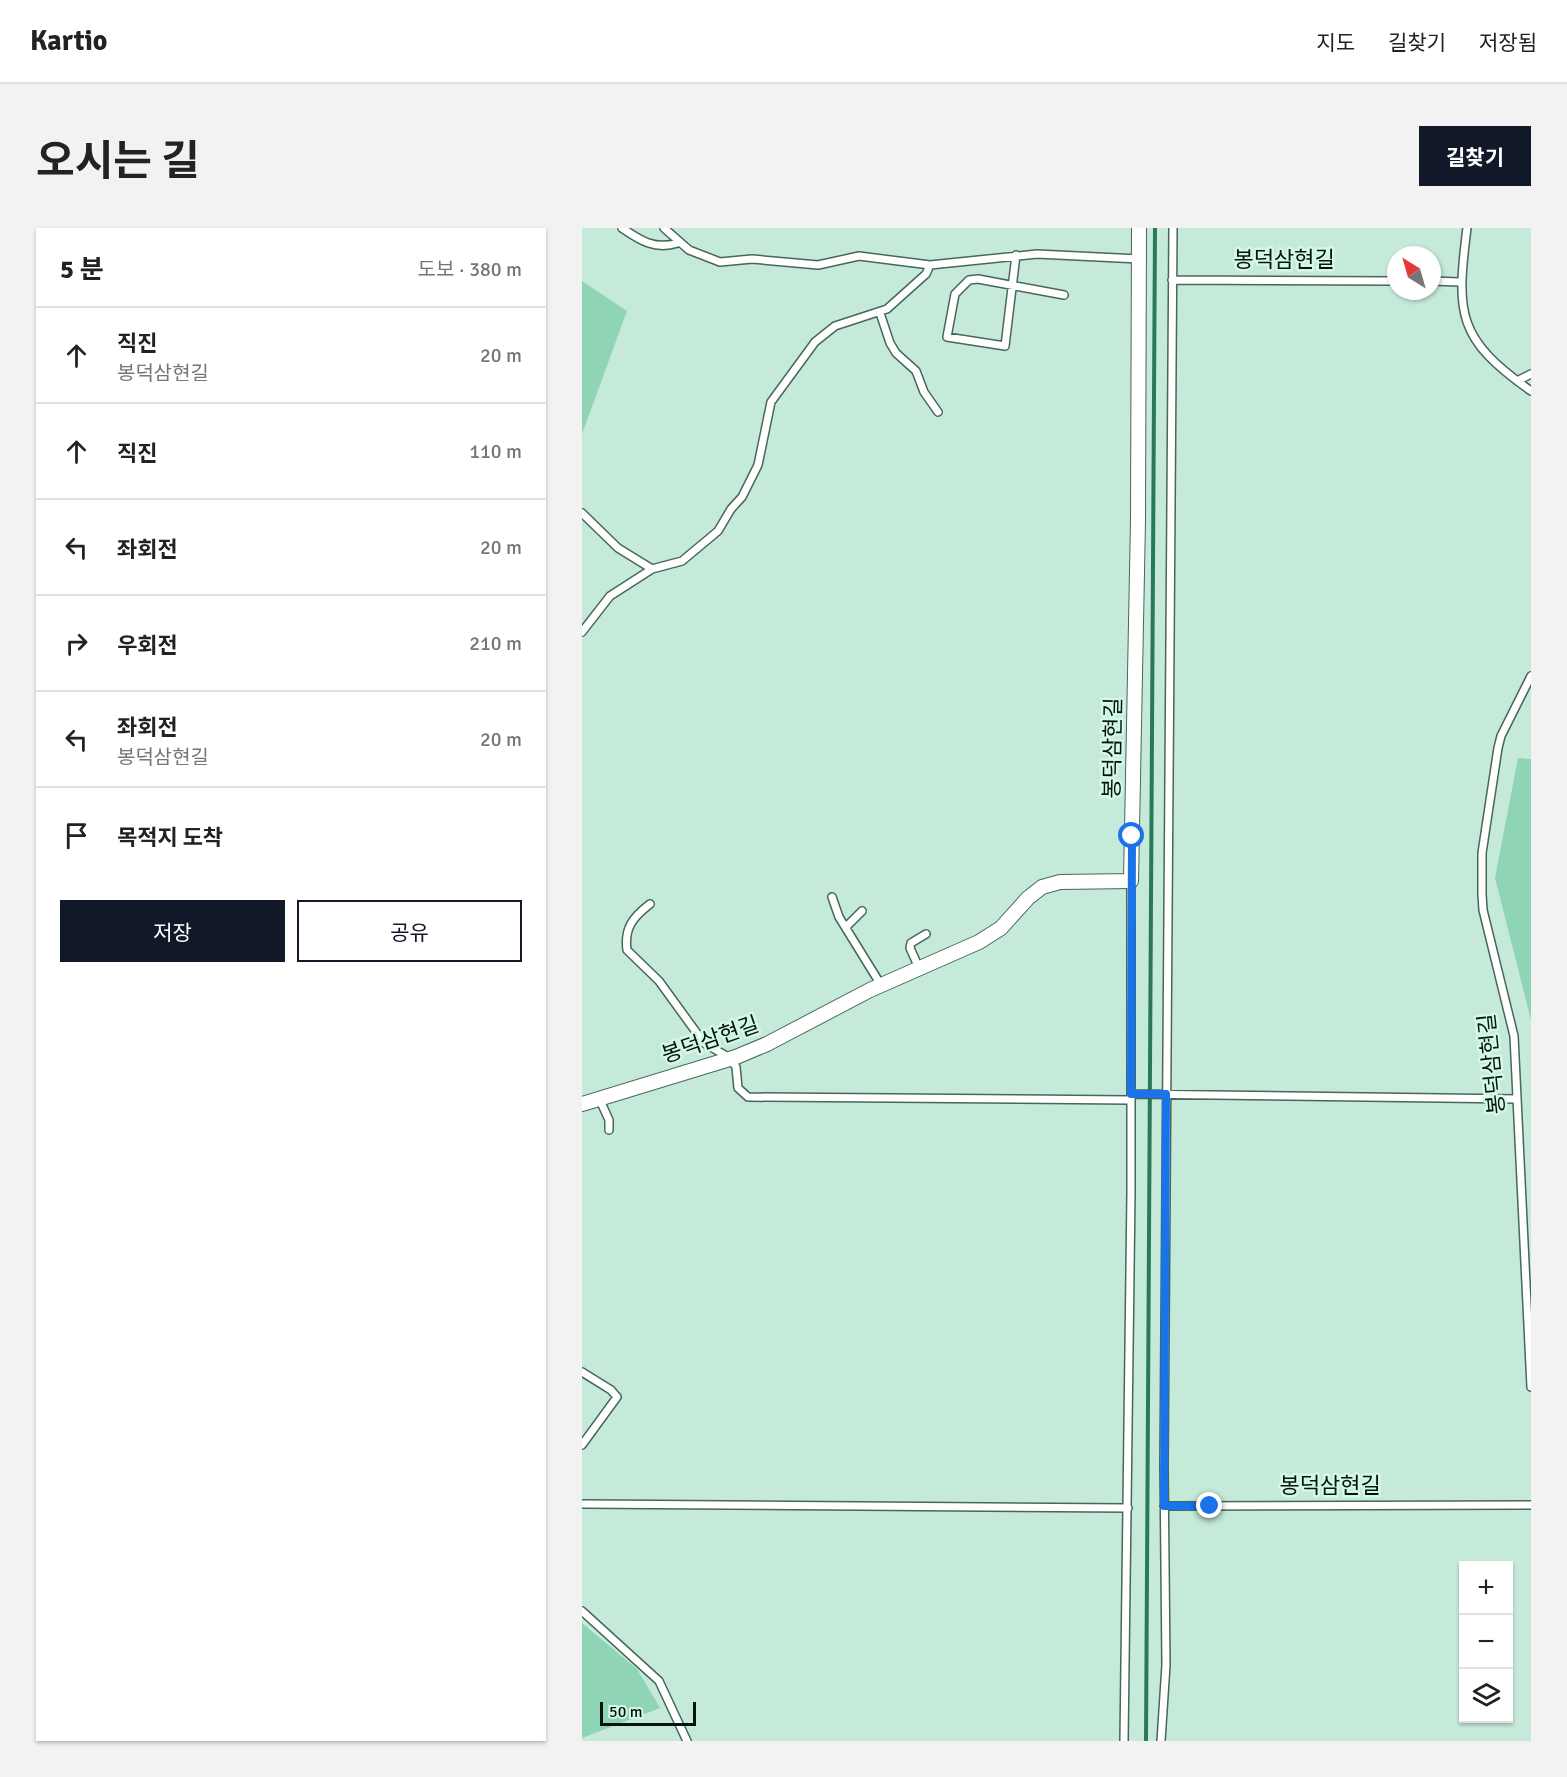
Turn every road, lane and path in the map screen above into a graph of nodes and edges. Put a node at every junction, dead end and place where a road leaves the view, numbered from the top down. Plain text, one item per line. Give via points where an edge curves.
1 (622, 228) edge
2 (664, 228) edge
3 (1139, 228) edge
4 (1173, 228) edge
5 (1467, 228) edge
6 (678, 243) junction
7 (1016, 255) junction
8 (1139, 259) junction
9 (930, 265) junction
10 (1172, 280) junction
11 (1387, 281) edge
12 (1441, 281) edge
13 (1460, 282) junction
14 (1013, 285) junction
15 (1064, 295) dead end
16 (880, 313) junction
17 (1531, 374) edge
18 (1517, 381) junction
19 (1531, 391) edge
20 (938, 412) dead end
21 (582, 513) edge
22 (652, 569) junction
23 (582, 632) edge
24 (1531, 676) edge
25 (1131, 881) junction
26 (832, 897) dead end
27 (650, 904) dead end
28 (862, 911) dead end
29 (846, 927) junction
30 (926, 934) dead end
31 (919, 968) junction
32 (881, 985) junction
33 (730, 1058) junction
34 (1164, 1094) junction
35 (1131, 1097) junction
36 (598, 1098) junction
37 (1517, 1099) junction
38 (582, 1104) edge
39 (609, 1130) dead end
40 (582, 1372) edge
41 (1531, 1387) edge
42 (582, 1445) edge
43 (582, 1504) edge
44 (1531, 1505) edge
45 (1164, 1506) junction
46 (1128, 1508) junction
47 (582, 1611) edge
48 (687, 1741) edge
49 (1124, 1741) edge
50 (1161, 1741) edge

1 - 6 lane via 649,245
2 - 6 lane
3 - 8 street, 봉덕삼현길
4 - 10 lane
5 - 13 lane
6 - 9 lane via 720,262 752,259 818,265 860,256
7 - 8 lane via 1078,254
7 - 9 lane
7 - 14 lane
8 - 25 street, 봉덕삼현길
9 - 16 lane via 907,293
10 - 11 lane, 봉덕삼현길
10 - 34 lane
12 - 13 lane
13 - 18 lane via 1465,314 1474,337 1490,360
14 - 14 lane via 1005,346 947,337 955,294 969,280
14 - 15 lane
16 - 20 lane via 890,344 916,371
16 - 22 lane via 835,326 815,342 771,402 758,465 718,531 682,561
17 - 18 lane
18 - 19 lane
21 - 22 lane via 618,548
22 - 23 lane via 610,596
24 - 37 lane, 봉덕삼현길 via 1500,742 1481,875 1483,910 1514,1036
25 - 31 street, 봉덕삼현길 via 1042,886 1001,928
25 - 35 lane
26 - 29 lane
27 - 33 lane via 632,919 627,950 658,981 704,1043
28 - 29 lane
29 - 32 lane
30 - 31 lane via 911,943
31 - 32 street, 봉덕삼현길
32 - 33 street, 봉덕삼현길 via 766,1044
33 - 35 lane via 736,1067 738,1088 748,1097
33 - 36 street, 봉덕삼현길
34 - 35 lane
34 - 37 lane
34 - 45 lane
35 - 46 lane
36 - 38 street, 봉덕삼현길
36 - 39 lane via 609,1120
37 - 41 lane, 봉덕삼현길
40 - 42 lane via 617,1397
43 - 46 lane
44 - 45 lane, 봉덕삼현길
45 - 50 lane via 1166,1665
46 - 49 lane
47 - 48 lane via 659,1681

